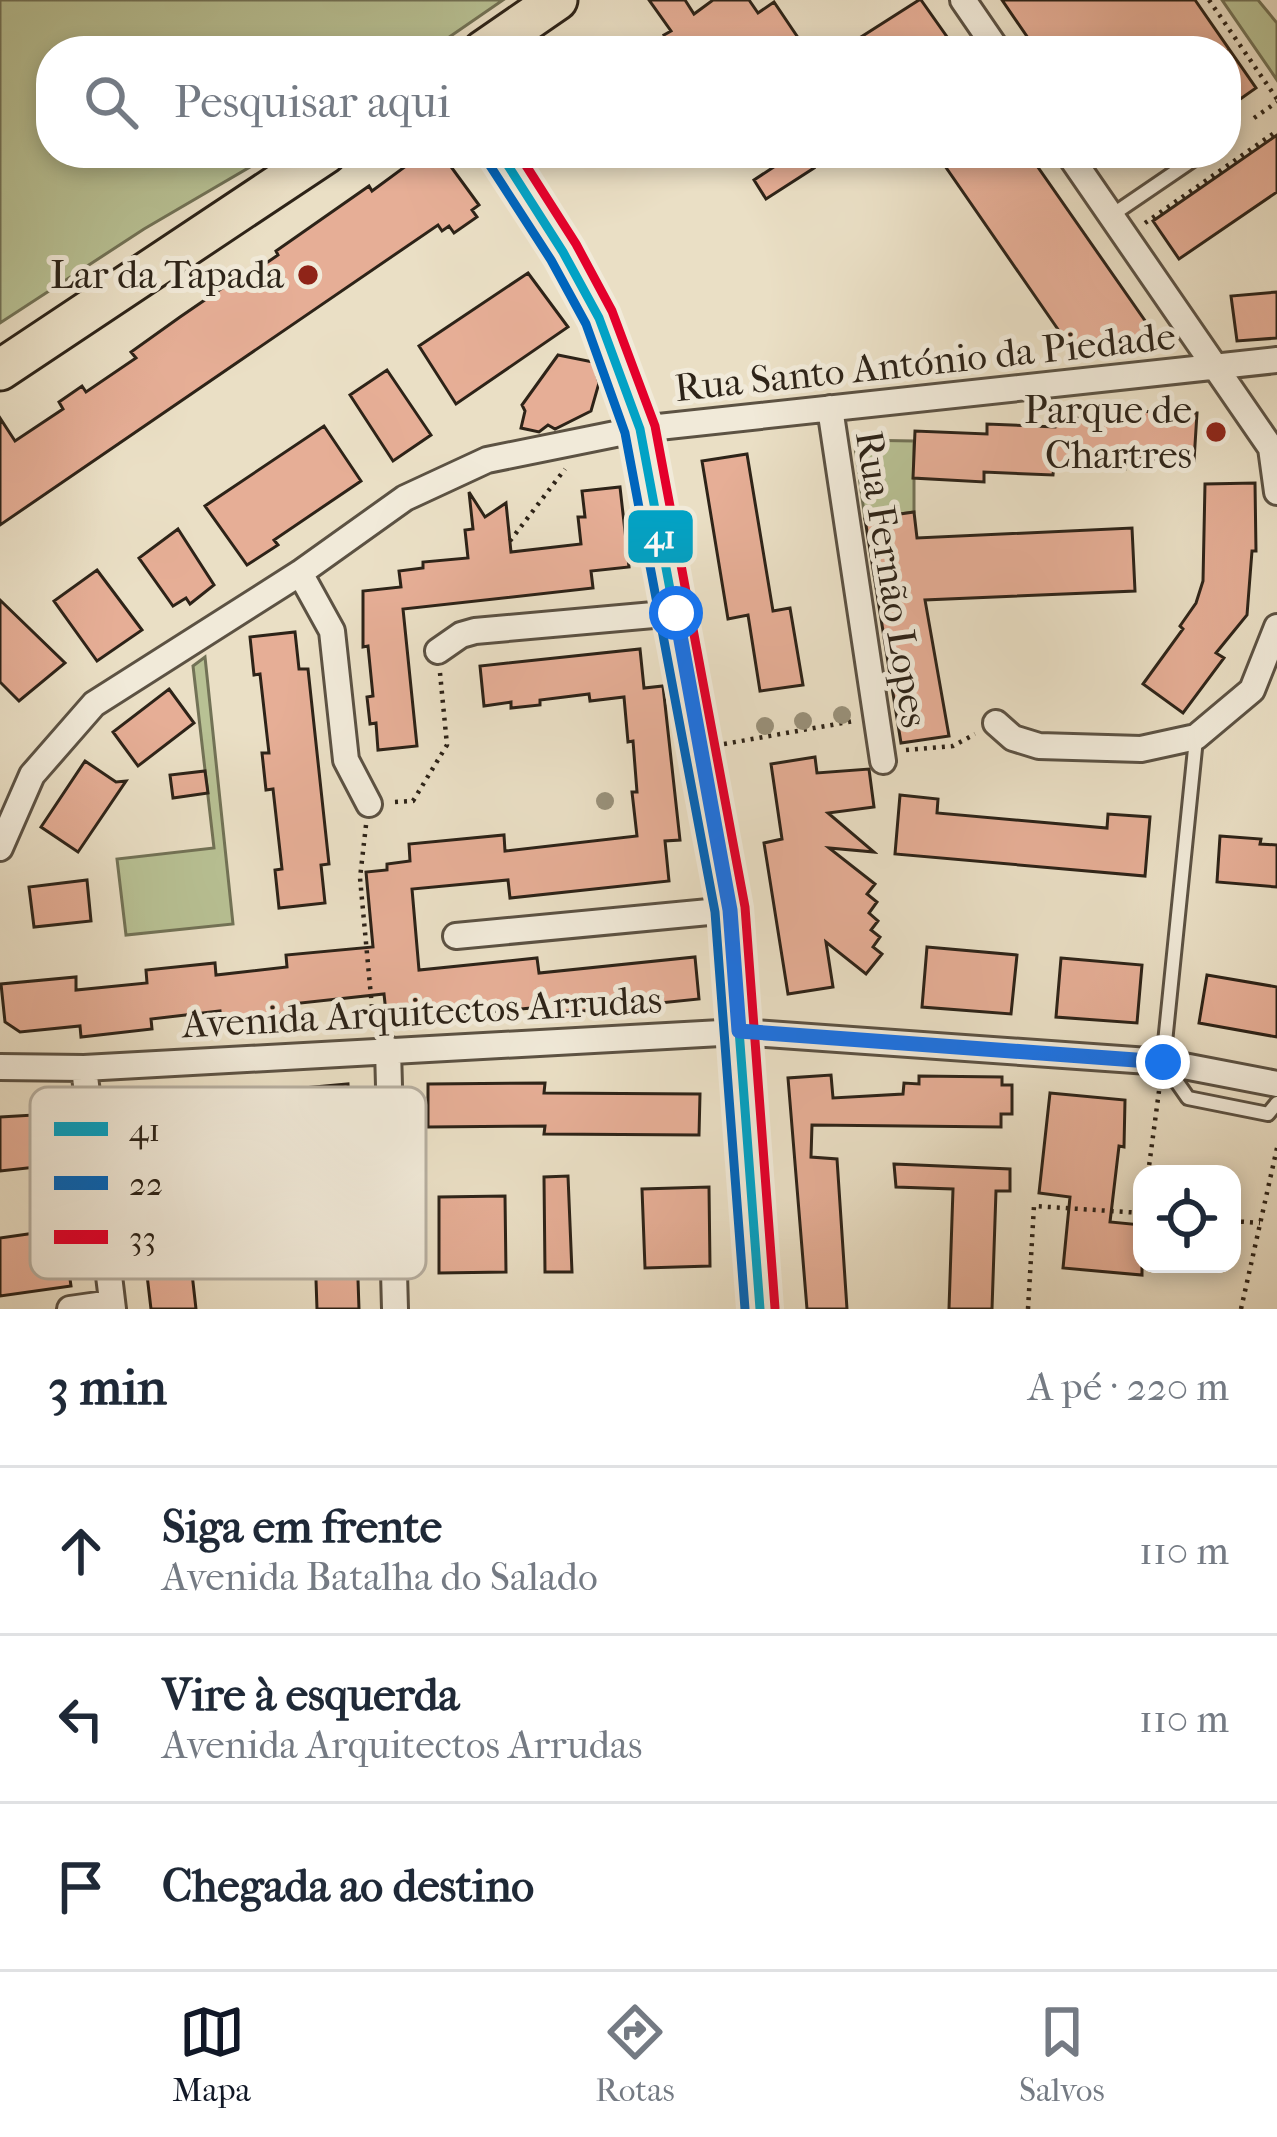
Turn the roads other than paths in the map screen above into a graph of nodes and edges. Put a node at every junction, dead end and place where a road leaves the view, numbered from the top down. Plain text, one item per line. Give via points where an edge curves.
1 (557, 0) edge
2 (963, 0) edge
3 (505, 36) edge
4 (988, 36) edge
5 (303, 168) edge
6 (510, 168) edge
7 (1078, 168) edge
8 (1186, 168) edge
9 (1118, 226) junction
10 (1277, 360) edge
11 (1217, 367) junction
12 (0, 370) edge
13 (830, 408) junction
14 (640, 429) junction
15 (1277, 492) edge
16 (300, 573) junction
17 (676, 613) junction
18 (1277, 627) edge
19 (438, 651) road end
20 (1265, 688) edge
21 (996, 723) road end
22 (1196, 737) junction
23 (883, 757) road end
24 (369, 803) road end
25 (0, 848) edge
26 (730, 910) junction
27 (456, 936) dead end
28 (739, 1031) junction
29 (388, 1048) junction
30 (1163, 1062) junction
31 (0, 1067) edge
32 (84, 1068) junction
33 (1277, 1084) edge
34 (86, 1087) edge
35 (389, 1087) edge
36 (1277, 1103) edge
37 (394, 1279) edge
38 (112, 1306) edge
39 (70, 1309) edge
40 (395, 1309) edge
41 (760, 1309) edge

1 - 3 main road
2 - 4 street
5 - 12 main road
6 - 14 street via 604,321
7 - 9 street
8 - 9 lane
9 - 11 street
10 - 11 street, Rua Santo António da Piedade
11 - 13 street, Rua Santo António da Piedade
11 - 15 street via 1271,448
13 - 14 street, Rua Santo António da Piedade
13 - 23 street, Rua Fernão Lopes
14 - 16 street, Rua Santo António da Piedade via 464,469 405,498
14 - 17 street
16 - 24 street via 332,631 346,760
16 - 25 street, Rua Santo António da Piedade via 94,704 32,775
17 - 19 street via 475,631
17 - 26 street
18 - 20 street
20 - 22 street
21 - 22 street via 1039,746 1142,749
22 - 30 lane
26 - 27 street
26 - 28 street
28 - 29 street, Avenida Arquitectos Arrudas
28 - 30 street, Avenida Arquitectos Arrudas
28 - 41 street
29 - 32 street, Avenida Arquitectos Arrudas
29 - 35 street
30 - 33 street, Avenida Arquitectos Arrudas
30 - 36 lane via 1188,1098 1268,1114
31 - 32 street, Avenida Arquitectos Arrudas
32 - 34 street
37 - 40 street
38 - 39 street

